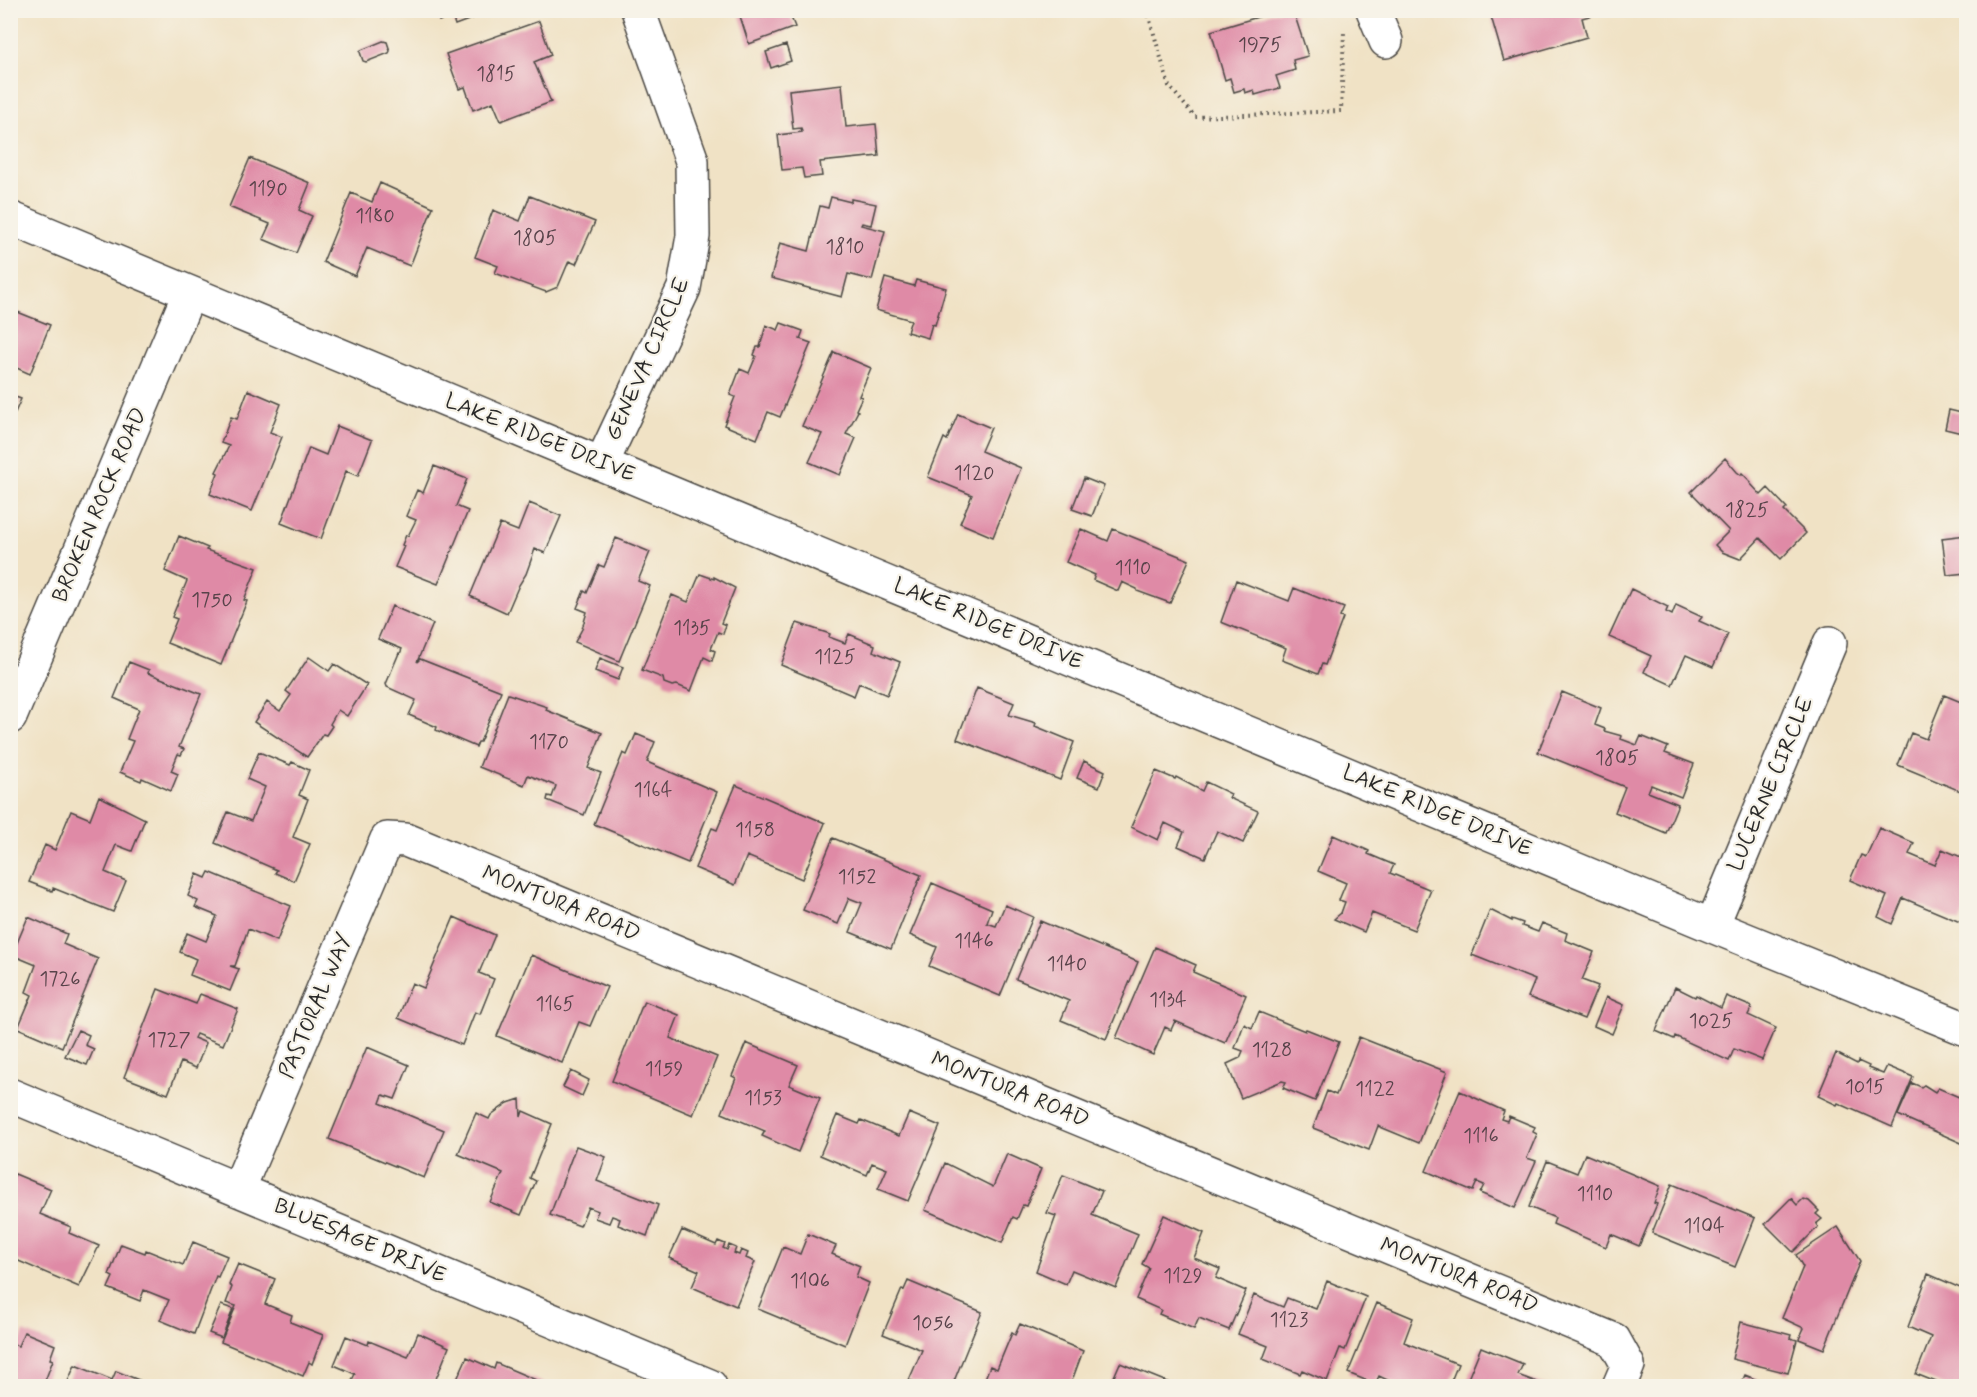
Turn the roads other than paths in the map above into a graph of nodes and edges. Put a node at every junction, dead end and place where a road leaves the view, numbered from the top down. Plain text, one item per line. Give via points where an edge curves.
1 (638, 10) edge
2 (1359, 16) edge
3 (1386, 41) dead end
4 (10, 218) edge
5 (189, 294) junction
6 (602, 463) junction
7 (1830, 643) dead end
8 (10, 717) edge
9 (406, 840) joint
10 (1712, 926) junction
11 (1966, 1029) edge
12 (10, 1095) edge
13 (238, 1190) junction
14 (710, 1386) edge
15 (1619, 1386) edge

1 - 6 street, GENEVA CIRCLE via 692,161 693,236 684,288
2 - 3 street
4 - 5 street, LAKE RIDGE DRIVE
5 - 6 street, LAKE RIDGE DRIVE
5 - 8 street, BROKEN ROCK ROAD
6 - 10 street, LAKE RIDGE DRIVE
7 - 10 street, LUCERNE CIRCLE
9 - 13 street, PASTORAL WAY via 387,839
9 - 15 street, MONTURA ROAD via 1614,1340 1628,1365
10 - 11 street, LAKE RIDGE DRIVE
12 - 13 street, BLUESAGE DRIVE
13 - 14 street, BLUESAGE DRIVE

